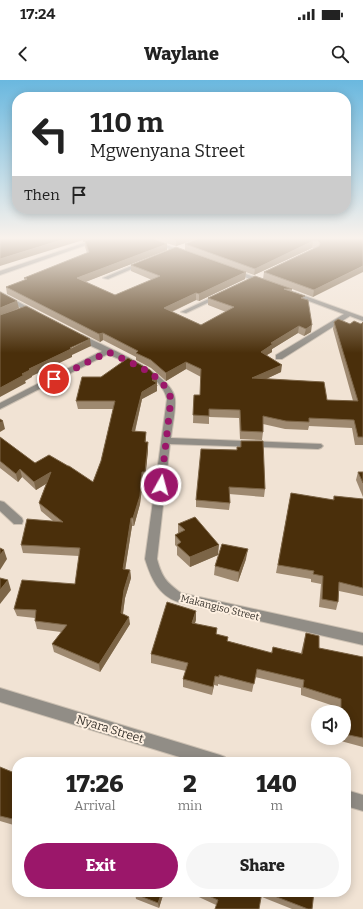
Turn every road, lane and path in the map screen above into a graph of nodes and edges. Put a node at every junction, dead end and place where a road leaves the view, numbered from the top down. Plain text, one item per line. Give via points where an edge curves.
1 (112, 276) edge
2 (245, 276) edge
3 (261, 276) edge
4 (106, 278) dead end
5 (254, 279) junction
6 (247, 282) edge
7 (268, 284) edge
8 (283, 290) edge
9 (226, 292) edge
10 (0, 294) edge
11 (184, 312) dead end
12 (349, 314) junction
13 (40, 316) edge
14 (363, 319) edge
15 (74, 334) edge
16 (108, 352) junction
17 (279, 358) dead end
18 (0, 406) edge
19 (166, 441) junction
20 (318, 446) dead end
21 (0, 505) edge
22 (18, 521) dead end
23 (363, 639) edge
24 (0, 695) edge
25 (204, 757) edge
26 (351, 799) edge
27 (363, 803) edge

1 - 4 street
2 - 5 street
3 - 5 street
5 - 6 street
5 - 7 street
8 - 12 street
9 - 11 street
10 - 13 street via 23,310
12 - 14 street
12 - 17 street
15 - 16 street, Makangiso Street
16 - 18 street
16 - 19 street, Makangiso Street via 147,371 161,381 169,391 171,399
19 - 20 street
19 - 23 street, Makangiso Street via 151,560 157,578 165,588 178,597
21 - 22 street
24 - 25 street, Nyara Street
26 - 27 street

